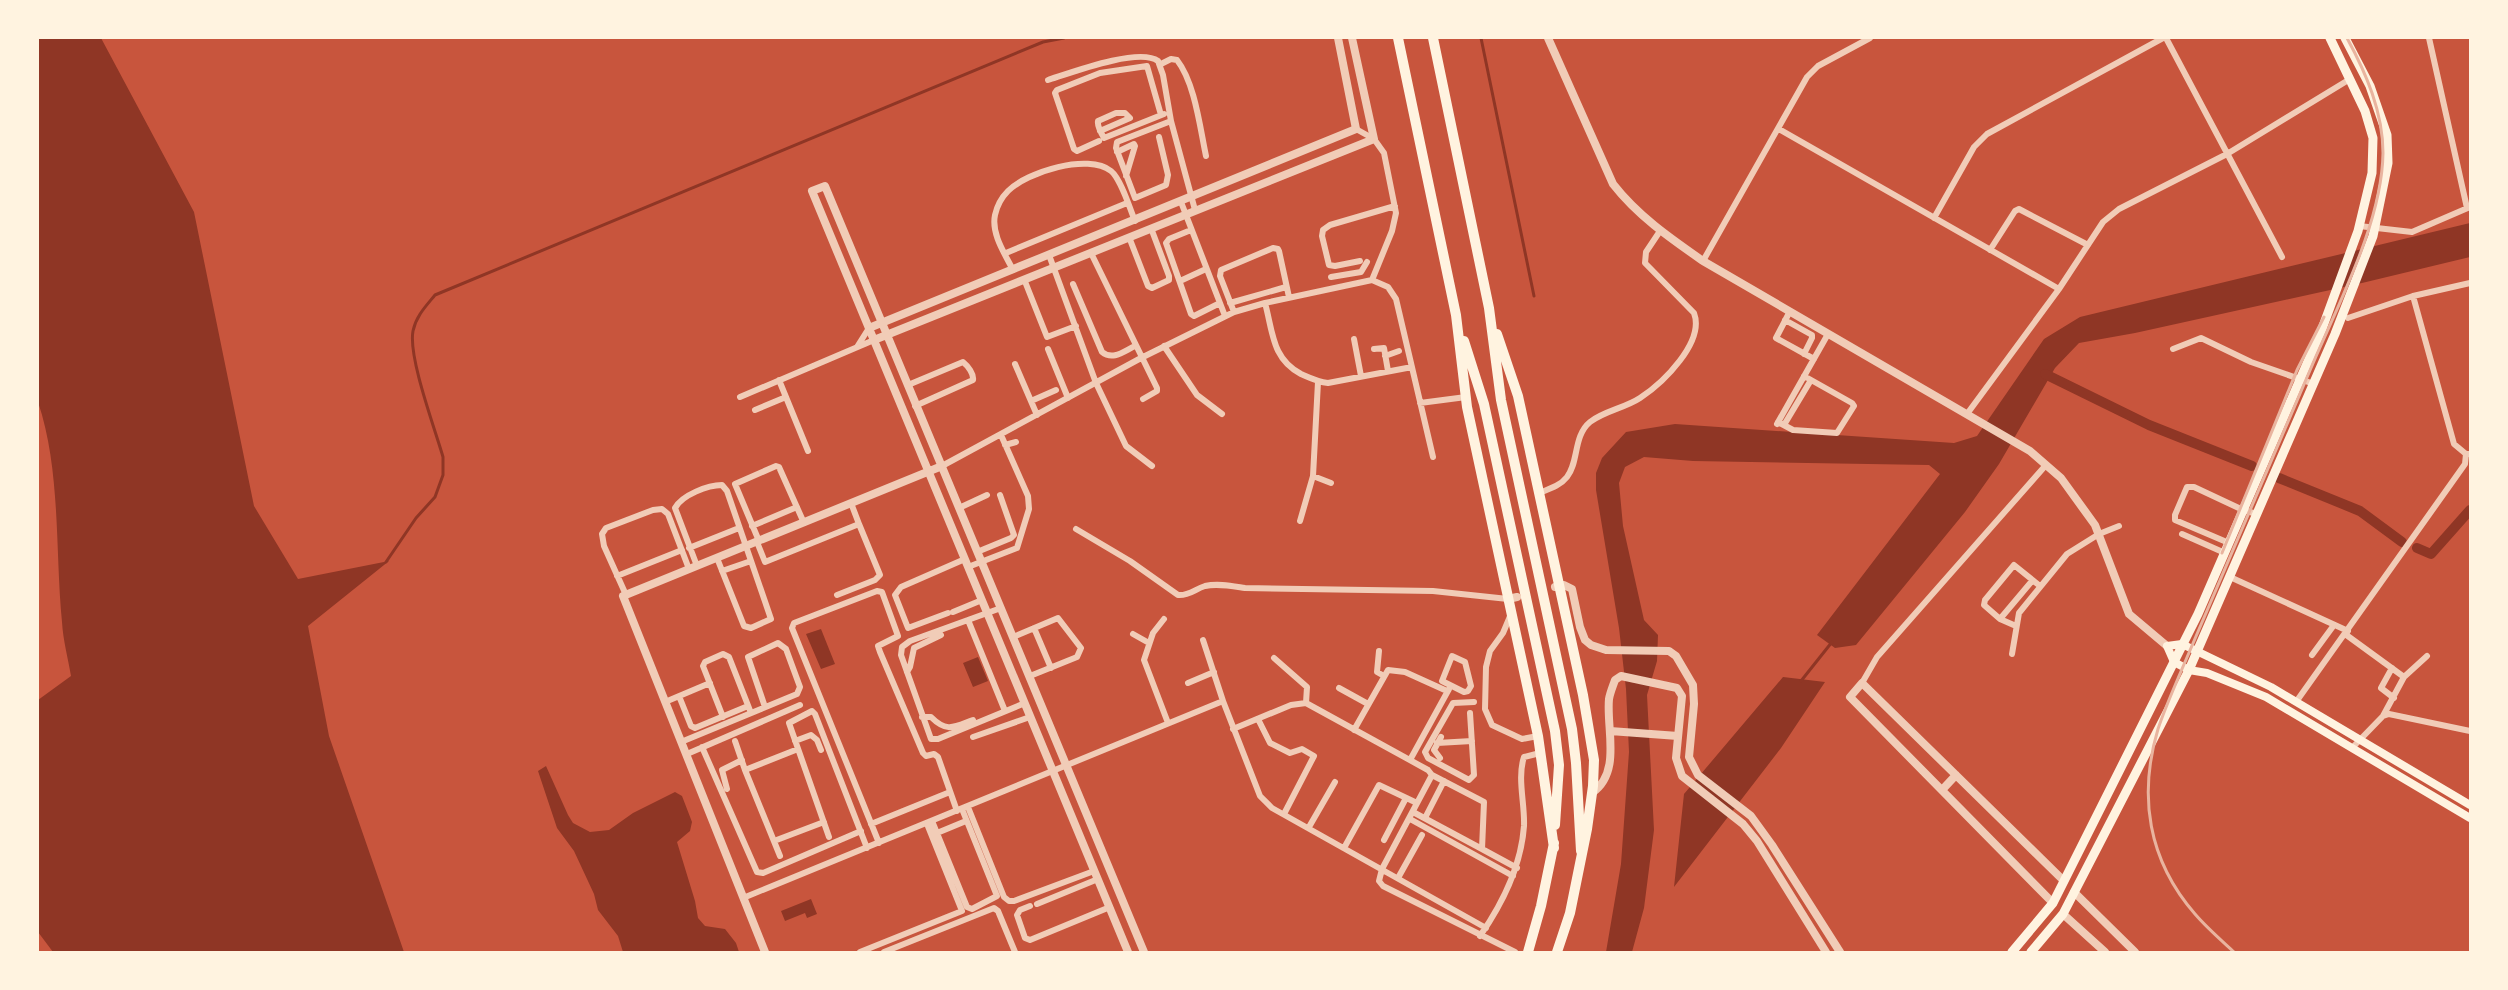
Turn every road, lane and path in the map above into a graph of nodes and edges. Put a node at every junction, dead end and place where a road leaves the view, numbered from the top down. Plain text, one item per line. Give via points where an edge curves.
1 (1338, 38) edge
2 (1352, 38) edge
3 (1398, 38) edge
4 (1432, 38) edge
5 (1548, 38) edge
6 (1870, 38) edge
7 (2164, 38) edge
8 (2330, 38) edge
9 (2345, 38) edge
10 (2429, 38) edge
11 (1161, 64) junction
12 (2350, 79) junction
13 (1048, 81) dead end
14 (1170, 112) junction
15 (1161, 115) junction
16 (1171, 121) junction
17 (1356, 129) junction
18 (1779, 129) junction
19 (1100, 131) junction
20 (1159, 137) dead end
21 (1374, 139) junction
22 (1099, 141) dead end
23 (1117, 152) junction
24 (2227, 154) junction
25 (1206, 156) dead end
26 (1126, 176) junction
27 (1192, 198) junction
28 (1181, 202) junction
29 (1127, 203) junction
30 (1395, 206) junction
31 (2469, 207) edge
32 (1195, 210) junction
33 (1185, 215) junction
34 (1934, 218) junction
35 (1135, 220) junction
36 (1151, 228) junction
37 (2358, 228) junction
38 (1191, 230) junction
39 (1660, 231) junction
40 (2373, 232) junction
41 (1129, 237) junction
42 (2088, 244) junction
43 (1990, 250) junction
44 (1006, 253) junction
45 (1091, 253) junction
46 (1049, 255) junction
47 (2282, 257) dead end
48 (1703, 261) junction
49 (1053, 268) junction
50 (1206, 269) junction
51 (1013, 270) junction
52 (1024, 279) junction
53 (1372, 280) junction
54 (1180, 281) junction
55 (2470, 283) edge
56 (1073, 284) dead end
57 (1287, 287) junction
58 (1333, 288) junction
59 (2059, 289) junction
60 (2413, 296) junction
61 (1289, 297) junction
62 (1220, 303) junction
63 (1230, 303) junction
64 (1265, 303) junction
65 (1489, 308) junction
66 (1790, 311) junction
67 (1234, 312) junction
68 (1456, 315) junction
69 (1225, 316) junction
70 (2345, 317) junction
71 (1785, 320) junction
72 (882, 323) junction
73 (1076, 327) junction
74 (869, 328) junction
75 (1828, 334) junction
76 (887, 335) junction
77 (1354, 339) dead end
78 (874, 340) junction
79 (1135, 346) junction
80 (1164, 346) junction
81 (857, 347) junction
82 (1048, 349) dead end
83 (1374, 349) dead end
84 (2173, 349) dead end
85 (1399, 351) dead end
86 (1804, 354) junction
87 (1385, 356) junction
88 (1141, 358) junction
89 (1814, 359) junction
90 (1015, 364) dead end
91 (1412, 367) junction
92 (1388, 371) junction
93 (1361, 376) junction
94 (1804, 376) junction
95 (779, 380) junction
96 (1811, 380) junction
97 (2301, 380) junction
98 (1318, 382) junction
99 (1096, 383) junction
100 (2314, 384) junction
101 (908, 385) junction
102 (1056, 390) dead end
103 (740, 397) dead end
104 (786, 397) junction
105 (1466, 397) junction
106 (1068, 398) junction
107 (1143, 399) dead end
108 (1031, 401) junction
109 (1420, 403) junction
110 (915, 406) junction
111 (755, 410) dead end
112 (1222, 414) dead end
113 (1968, 414) junction
114 (1037, 415) junction
115 (1780, 424) junction
116 (1001, 435) junction
117 (1016, 442) dead end
118 (1005, 445) junction
119 (808, 452) dead end
120 (2468, 454) edge
121 (1432, 457) dead end
122 (2046, 465) junction
123 (942, 466) junction
124 (1152, 466) dead end
125 (929, 472) junction
126 (1313, 476) junction
127 (1331, 483) dead end
128 (1539, 493) junction
129 (987, 495) dead end
130 (1000, 495) dead end
131 (851, 503) junction
132 (797, 507) junction
133 (959, 508) junction
134 (2243, 510) junction
135 (2257, 514) junction
136 (1300, 521) dead end
137 (804, 523) junction
138 (859, 524) junction
139 (752, 526) junction
140 (2119, 526) dead end
141 (740, 528) junction
142 (1076, 529) dead end
143 (2099, 534) junction
144 (2182, 534) dead end
145 (758, 541) junction
146 (746, 546) junction
147 (689, 548) junction
148 (2227, 548) junction
149 (682, 550) junction
150 (977, 552) junction
151 (717, 558) junction
152 (751, 561) junction
153 (982, 562) junction
154 (967, 563) junction
155 (693, 568) junction
156 (722, 571) junction
157 (617, 576) junction
158 (2230, 577) junction
159 (2032, 581) dead end
160 (1557, 586) junction
161 (2040, 586) junction
162 (626, 595) junction
163 (837, 595) dead end
164 (1513, 598) junction
165 (982, 600) junction
166 (1000, 608) junction
167 (1511, 612) junction
168 (988, 613) junction
169 (1164, 619) dead end
170 (2000, 619) junction
171 (968, 620) junction
172 (2334, 625) junction
173 (2016, 626) junction
174 (1034, 628) junction
175 (2346, 633) junction
176 (1133, 634) dead end
177 (941, 635) dead end
178 (1013, 637) junction
179 (1203, 639) dead end
180 (1149, 643) junction
181 (2182, 644) junction
182 (2167, 646) junction
183 (1379, 651) dead end
184 (2196, 651) junction
185 (2012, 654) dead end
186 (2312, 655) dead end
187 (2427, 656) dead end
188 (1274, 658) dead end
189 (2174, 662) junction
190 (1051, 668) junction
191 (2392, 668) junction
192 (2189, 670) junction
193 (907, 672) junction
194 (1214, 672) junction
195 (1030, 676) junction
196 (1384, 676) junction
197 (2404, 677) junction
198 (710, 683) junction
199 (1188, 683) dead end
200 (1862, 683) junction
201 (2271, 687) junction
202 (1339, 688) dead end
203 (1449, 689) junction
204 (679, 696) junction
205 (2266, 697) junction
206 (2394, 698) junction
207 (1223, 700) junction
208 (665, 702) junction
209 (1474, 702) dead end
210 (2296, 702) junction
211 (1025, 703) junction
212 (1306, 703) junction
213 (1368, 704) junction
214 (800, 705) dead end
215 (748, 706) junction
216 (765, 707) junction
217 (1005, 711) junction
218 (753, 712) junction
219 (1470, 713) dead end
220 (2383, 716) junction
221 (723, 717) junction
222 (922, 717) junction
223 (1030, 717) junction
224 (1258, 719) junction
225 (973, 720) dead end
226 (1168, 723) junction
227 (1233, 729) junction
228 (1354, 730) junction
229 (1610, 731) junction
230 (2470, 731) edge
231 (1538, 736) junction
232 (1678, 736) junction
233 (974, 737) dead end
234 (2361, 740) junction
235 (735, 741) dead end
236 (795, 741) junction
237 (1472, 741) junction
238 (681, 742) junction
239 (705, 746) junction
240 (2352, 748) junction
241 (798, 749) junction
242 (822, 750) dead end
243 (1540, 753) junction
244 (687, 754) junction
245 (742, 760) junction
246 (1410, 760) junction
247 (1436, 760) junction
248 (1066, 767) junction
249 (746, 770) junction
250 (1053, 772) junction
251 (1430, 773) junction
252 (1956, 775) junction
253 (1444, 781) junction
254 (1335, 782) dead end
255 (727, 789) dead end
256 (1942, 790) junction
257 (950, 792) junction
258 (1592, 793) junction
259 (1407, 798) junction
260 (1418, 803) junction
261 (2470, 805) edge
262 (962, 809) junction
263 (1284, 814) junction
264 (1412, 815) junction
265 (1425, 818) junction
266 (2470, 818) edge
267 (966, 821) junction
268 (824, 822) junction
269 (930, 823) junction
270 (872, 824) junction
271 (1423, 826) junction
272 (1310, 827) junction
273 (861, 831) junction
274 (937, 833) junction
275 (829, 837) dead end
276 (1384, 840) dead end
277 (774, 841) junction
278 (879, 843) junction
279 (867, 848) junction
280 (1344, 848) junction
281 (1554, 848) junction
282 (1482, 849) junction
283 (1581, 851) junction
284 (780, 856) dead end
285 (1517, 868) junction
286 (1382, 869) junction
287 (1096, 875) junction
288 (1513, 876) junction
289 (1398, 878) junction
290 (2064, 881) junction
291 (2074, 892) junction
292 (743, 898) junction
293 (2053, 903) junction
294 (1110, 907) junction
295 (2063, 914) junction
296 (1486, 928) junction
297 (1480, 936) junction
298 (765, 952) edge
299 (860, 952) edge
300 (884, 952) edge
301 (1015, 952) edge
302 (1128, 952) edge
303 (1144, 952) edge
304 (1515, 952) edge
305 (1528, 952) edge
306 (1557, 952) edge
307 (1826, 952) edge
308 (1840, 952) edge
309 (2012, 952) edge
310 (2031, 952) edge
311 (2105, 952) edge
312 (2135, 952) edge

1 - 17 street
2 - 21 street
3 - 68 highway
4 - 65 highway
5 - 39 street via 1612,184
6 - 18 street via 1818,66 1807,77
7 - 24 street
7 - 34 street via 1987,134 1974,147
8 - 12 main road
9 - 40 main road via 2370,86 2387,135 2387,169
10 - 31 street
11 - 13 street via 1148,56 1105,62
11 - 14 street
11 - 25 street via 1177,60 1182,67
12 - 24 street
12 - 37 main road via 2365,111 2374,150
14 - 15 street
14 - 16 street
15 - 19 street via 1106,138
15 - 22 street via 1147,66 1100,73 1057,90 1057,103 1074,149
16 - 23 street via 1119,140
16 - 27 street
17 - 21 street
17 - 27 street
18 - 34 street
18 - 48 street
19 - 19 street via 1098,121 1119,112 1129,115 1128,120
20 - 26 street via 1168,175 1166,185 1137,199
21 - 30 street via 1384,153
21 - 32 street
23 - 26 street
23 - 26 street via 1135,146
24 - 42 street via 2119,209 2103,222
24 - 47 street
27 - 28 street
27 - 32 street
28 - 33 street
28 - 35 street
29 - 35 street
29 - 44 street
29 - 44 street via 1114,174 1092,164 1070,164 1022,181 1005,195 995,214 995,231
30 - 53 street via 1392,231
30 - 58 street via 1323,230 1329,265 1364,262 1361,272 1330,274
31 - 40 street via 2412,232
32 - 33 street
33 - 36 street
33 - 38 street
34 - 43 street
35 - 46 street
36 - 41 street
36 - 41 street via 1169,276 1169,280 1152,288
37 - 40 street
37 - 97 main road
38 - 50 street
38 - 54 street via 1166,243
39 - 48 street
39 - 128 street via 1646,252 1645,263 1694,313 1694,336 1681,359 1641,398 1585,427 1568,476
40 - 70 main road
41 - 45 street
42 - 43 street via 2019,209
42 - 59 street
43 - 59 street
44 - 51 street
45 - 49 street
45 - 79 street
46 - 49 street
46 - 51 street
48 - 66 street
49 - 52 street
49 - 73 street
50 - 54 street
50 - 62 street
51 - 72 street
52 - 73 street via 1047,337
52 - 76 street
53 - 58 street
53 - 91 street via 1388,287 1396,300
54 - 62 street via 1192,315
55 - 60 street
56 - 79 street via 1102,352 1114,357
57 - 61 street
57 - 63 street
57 - 63 street via 1278,249 1273,248 1221,270
58 - 61 street
59 - 113 street
60 - 70 street
60 - 120 street via 2454,444
61 - 64 street
62 - 69 street
63 - 67 street
64 - 67 street
64 - 98 street via 1279,356 1289,368
65 - 128 highway via 1518,396
65 - 283 highway via 1501,400 1566,698 1576,763
66 - 71 street
66 - 75 street
67 - 69 street
68 - 105 highway
68 - 281 highway via 1484,404 1551,712 1559,765
69 - 80 street
70 - 100 main road
71 - 86 street via 1812,335
71 - 86 street via 1776,338
72 - 74 street
72 - 74 street via 825,186 813,191
72 - 76 street
73 - 99 street
74 - 78 street
74 - 81 street
75 - 89 street
75 - 113 street
76 - 78 street
76 - 101 street
77 - 93 street
78 - 81 street
78 - 125 street
79 - 88 street
80 - 88 street
80 - 112 street via 1197,395
81 - 95 street
82 - 106 street
83 - 87 street via 1383,348
84 - 97 street via 2201,338
85 - 87 street
86 - 89 street
87 - 92 street
88 - 99 street
88 - 107 street via 1157,388
89 - 94 street
90 - 108 street
91 - 92 street
91 - 109 street
92 - 93 street
93 - 98 street
94 - 96 street
94 - 115 street
95 - 103 street
95 - 104 street
96 - 115 street
96 - 115 street via 1854,404 1839,432 1797,430
97 - 100 street
97 - 134 main road
98 - 126 street
99 - 106 street
99 - 124 street via 1126,446
100 - 135 main road
101 - 110 street
101 - 110 street via 963,362 973,377
102 - 108 street
104 - 111 street
104 - 119 street
105 - 109 street
105 - 164 highway
106 - 114 street
108 - 114 street
109 - 121 street
110 - 123 street
113 - 122 street
114 - 116 street
116 - 118 street
116 - 123 street
117 - 118 street
118 - 153 street via 1028,496 1029,509 1019,546
120 - 175 street via 2465,464
122 - 143 street via 2061,478
122 - 200 street via 1877,657
123 - 125 street
123 - 133 street
125 - 131 street
125 - 154 street
126 - 127 street
126 - 136 street
128 - 160 highway
129 - 133 street
130 - 150 street via 1014,535
131 - 137 street
131 - 138 street
132 - 137 street
132 - 139 street
132 - 139 street via 776,466 735,484
133 - 150 street
134 - 135 street
134 - 148 main road
134 - 148 street via 2191,486 2175,514 2175,520
135 - 158 main road
137 - 145 street
138 - 145 street via 765,563
138 - 163 street via 880,575
139 - 145 street
140 - 143 street
141 - 146 street
141 - 147 street
141 - 147 street via 727,491 722,485 715,485 681,500 675,508
142 - 164 street via 1178,595 1224,585 1433,591
143 - 161 street via 2067,554
143 - 182 street via 2129,614
144 - 148 street
145 - 146 street
146 - 151 street
146 - 152 street
147 - 155 street
148 - 181 main road
149 - 155 street
149 - 157 street
149 - 157 street via 668,514 662,509 606,528 602,534 604,546
150 - 153 street
151 - 155 street
151 - 156 street
152 - 156 street
152 - 156 street via 772,617 751,628 744,626
153 - 154 street
153 - 166 street
154 - 165 street
154 - 165 street via 901,587 895,595 908,628
155 - 162 street
157 - 162 street
158 - 172 street
158 - 184 main road
159 - 170 street
160 - 258 highway via 1589,726 1594,760
160 - 308 street via 1568,586 1575,596 1580,627 1591,645 1606,650 1669,651 1676,656 1693,685 1689,757 1698,775 1751,816
161 - 170 street via 2016,566 2011,567 1983,603
161 - 173 street via 2019,613
162 - 208 street via 623,596
164 - 167 highway
165 - 168 street
166 - 168 street
166 - 178 street
167 - 231 highway
167 - 231 street via 1490,651 1485,709 1492,725 1522,739
168 - 171 street
168 - 211 street
169 - 180 street
170 - 173 street
171 - 193 street via 905,644 900,651
171 - 217 street
172 - 175 street
172 - 186 street
173 - 185 street
174 - 178 street
174 - 190 street
174 - 190 street via 1058,618 1081,648 1077,657
175 - 191 street
175 - 210 street
176 - 180 street
177 - 193 street via 914,648
178 - 195 street
179 - 194 street
180 - 226 street via 1144,663
181 - 182 main road
181 - 184 main road
181 - 189 main road
182 - 189 main road
183 - 196 street via 1376,667
184 - 192 main road
184 - 201 main road
187 - 197 street
188 - 212 street via 1307,687
189 - 192 main road
189 - 290 main road
190 - 195 street
191 - 197 street
191 - 206 street via 2381,688
192 - 205 main road via 2207,673
192 - 291 main road
193 - 222 street
194 - 199 street
194 - 207 street
195 - 248 street
196 - 203 street via 1388,670 1396,670
196 - 213 street
197 - 206 street
198 - 204 street
198 - 215 street via 703,664 727,655
198 - 221 street
200 - 252 street
200 - 256 street via 1850,697
201 - 205 main road
201 - 210 main road
202 - 213 street
203 - 203 street via 1442,677 1454,656 1465,662 1471,688 1464,692
203 - 246 street
204 - 208 street
204 - 221 street via 693,728
205 - 240 main road
206 - 220 street
207 - 226 street
207 - 227 street
208 - 238 street
209 - 247 street via 1451,704 1425,752 1426,757
210 - 234 main road
211 - 217 street
211 - 223 street
212 - 224 street
212 - 228 street
213 - 228 street
214 - 239 street
215 - 218 street
215 - 221 street
216 - 216 street via 797,694 800,687 786,649 778,644 748,657
216 - 218 street
217 - 222 street via 935,740 929,736
218 - 238 street
219 - 237 street
220 - 230 street via 2394,714
220 - 234 street
222 - 225 street via 931,717 947,728
223 - 233 street
223 - 250 street
224 - 227 street
224 - 263 street via 1270,742 1290,753 1302,749 1314,756
226 - 248 street
227 - 263 street via 1260,796
228 - 246 street
229 - 232 street
229 - 232 street via 1609,697 1615,680 1621,676 1677,688 1682,696
229 - 258 street via 1609,770
231 - 243 highway
232 - 307 street via 1678,769 1682,776 1743,824
234 - 240 street
234 - 261 main road
235 - 245 street
236 - 241 street
236 - 242 street via 811,735
236 - 273 street via 789,723 814,712
237 - 247 street via 1439,740 1434,753
237 - 247 street via 1471,779 1466,780
238 - 244 street
239 - 244 street
239 - 273 street via 757,872 763,873
240 - 266 main road
241 - 249 street
241 - 268 street
243 - 281 highway
243 - 285 street via 1526,755 1522,762 1524,826
244 - 292 street
245 - 249 street
245 - 255 street via 722,770
246 - 251 street
247 - 251 street
248 - 250 street
248 - 303 street
249 - 277 street
250 - 262 street
250 - 287 street
251 - 253 street
251 - 260 street
252 - 256 street
252 - 290 street
253 - 265 street
253 - 282 street via 1484,802
254 - 272 street
256 - 293 street
257 - 262 street
257 - 270 street
257 - 270 street via 938,757 923,753 880,652 878,646 882,642 898,636 882,592 794,623 792,628
258 - 283 highway
259 - 260 street
259 - 276 street
259 - 280 street via 1382,785 1376,787
260 - 264 street
262 - 267 street
262 - 269 street
262 - 287 street via 1009,901
263 - 272 street
264 - 265 street
264 - 271 street
264 - 286 street
265 - 282 street
267 - 274 street
267 - 274 street via 996,896 979,906 967,907
268 - 275 street
268 - 277 street
269 - 274 street
269 - 278 street
269 - 299 street via 962,911
270 - 278 street
271 - 288 street
271 - 289 street
272 - 280 street
273 - 279 street
277 - 284 street
278 - 279 street
279 - 292 street
280 - 286 street
281 - 305 highway
282 - 285 street
283 - 306 highway via 1570,913
285 - 288 street
286 - 289 street
286 - 297 street via 1379,881 1383,886
287 - 294 street
287 - 294 street via 1017,913 1017,919 1030,940
288 - 296 street
289 - 296 street
290 - 293 main road
291 - 295 main road
291 - 312 street
292 - 298 street
293 - 309 main road
294 - 302 street
295 - 310 main road
295 - 311 street
296 - 297 street
297 - 304 street
300 - 301 street via 994,908

